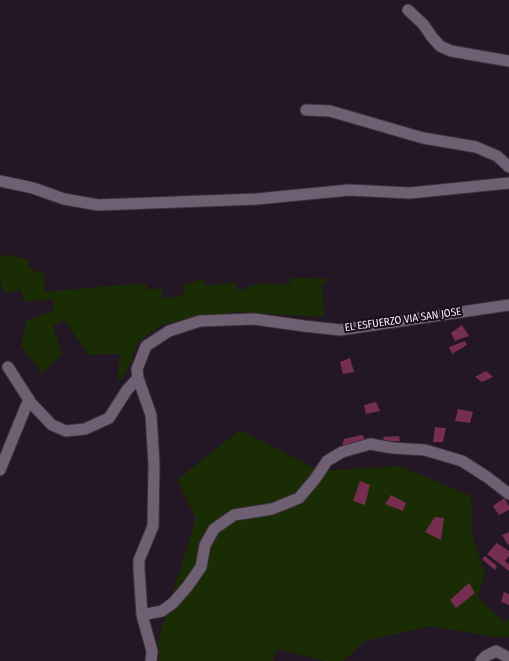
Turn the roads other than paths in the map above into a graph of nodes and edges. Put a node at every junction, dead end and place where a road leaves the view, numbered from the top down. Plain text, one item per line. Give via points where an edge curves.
1 (408, 10) dead end
2 (509, 61) edge
3 (306, 110) dead end
4 (509, 167) edge
5 (0, 181) edge
6 (509, 182) edge
7 (509, 305) edge
8 (8, 367) dead end
9 (138, 378) junction
10 (29, 399) junction
11 (0, 470) edge
12 (509, 494) edge
13 (142, 615) junction
14 (509, 658) edge
15 (151, 661) edge
16 (480, 661) edge

1 - 2 street via 440,46 451,51
3 - 4 street via 330,111 423,138 476,147 497,156
5 - 6 street via 34,188 64,199 98,205 258,199 350,190 410,193
7 - 9 street, EL ESFUERZO VIA SAN JOSE via 340,330 254,319 200,322 169,331 146,346 137,368
8 - 10 street
9 - 10 street via 109,418 85,429 66,431 52,425
9 - 13 street via 151,414 154,464 153,526 139,569
10 - 11 street
12 - 13 street via 462,461 425,450 370,444 342,452 327,461 299,498 272,509 234,515 214,529 205,545 201,567 187,587 162,611
13 - 15 street via 152,651
14 - 16 street via 496,652

